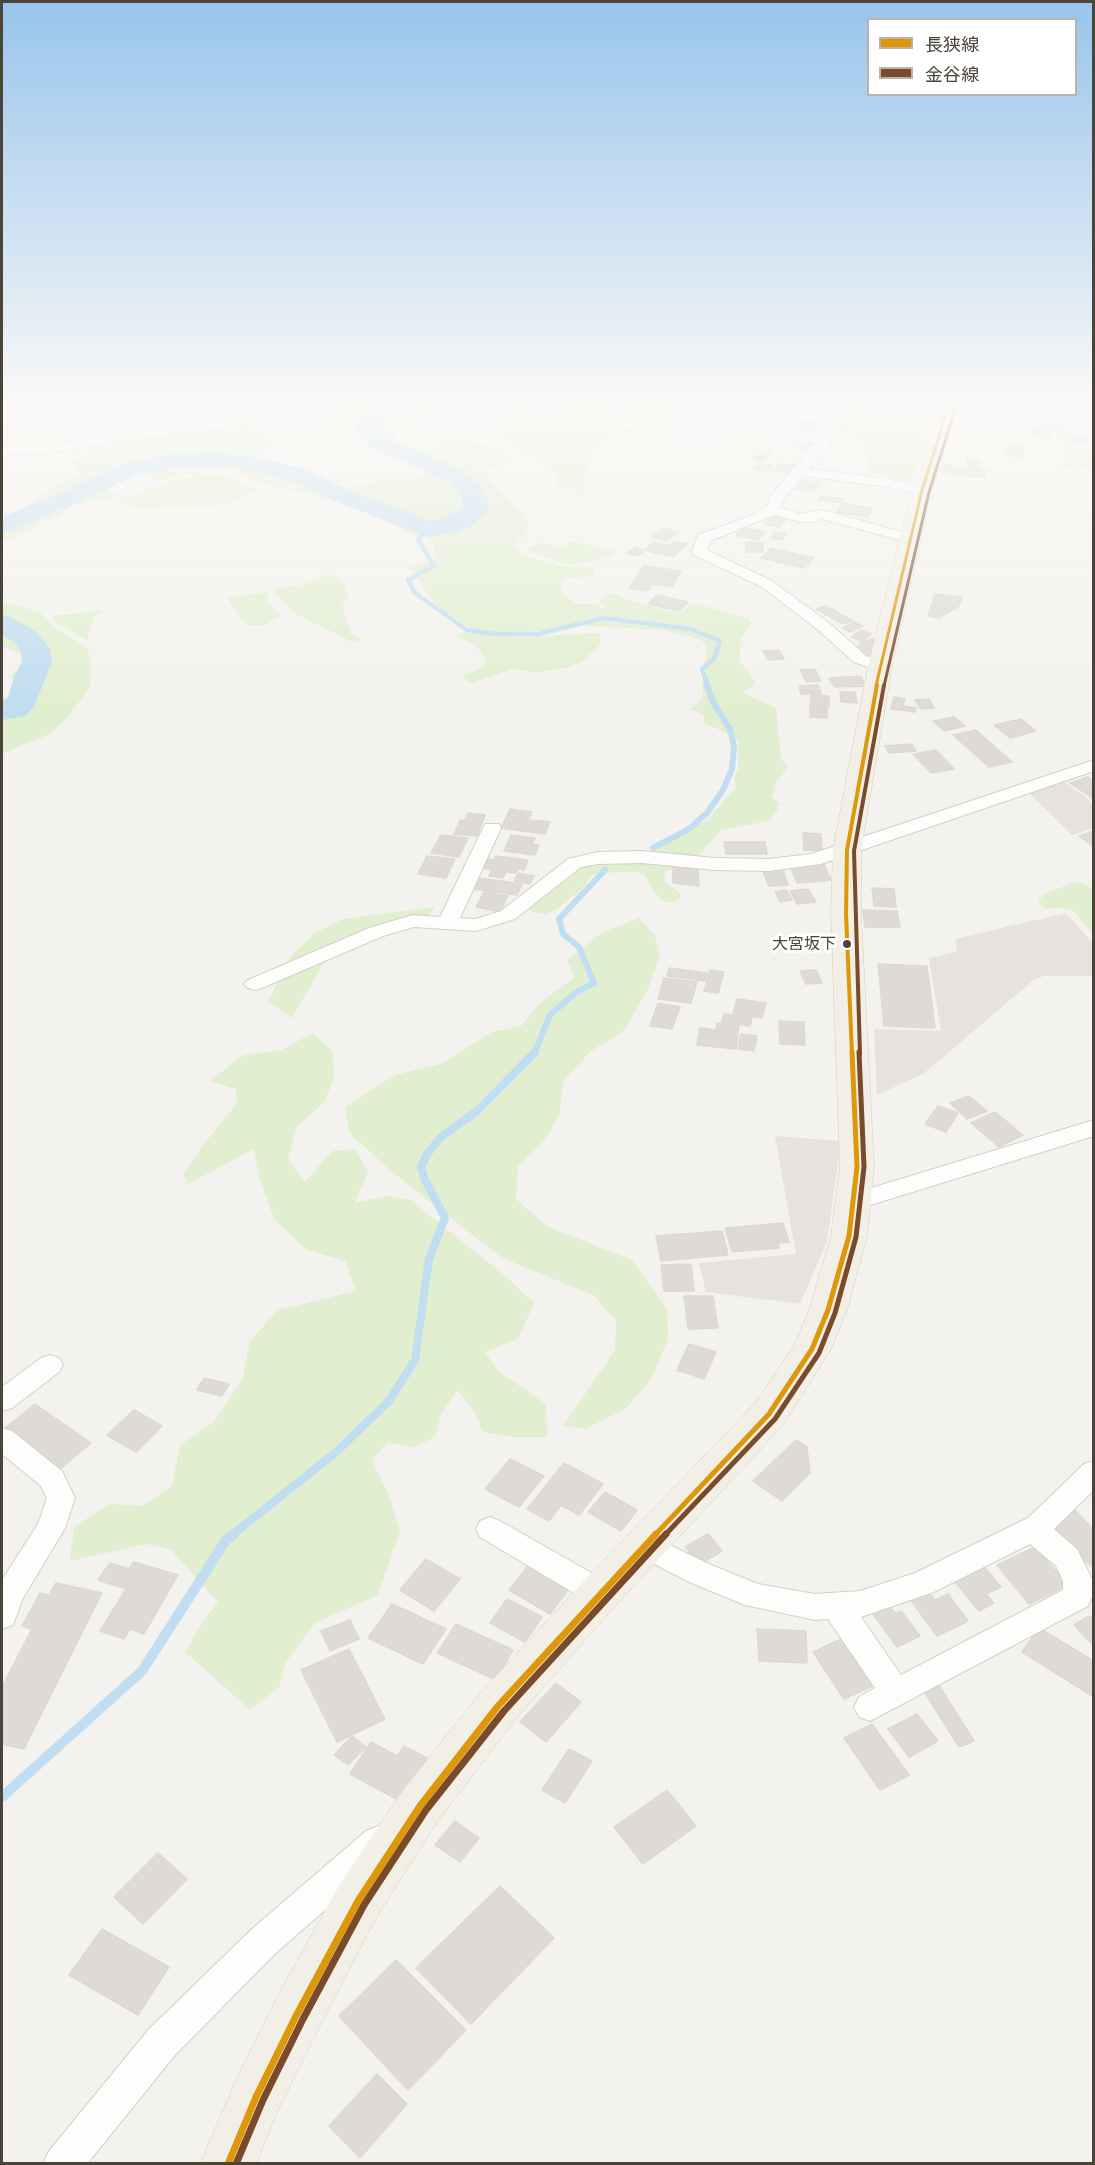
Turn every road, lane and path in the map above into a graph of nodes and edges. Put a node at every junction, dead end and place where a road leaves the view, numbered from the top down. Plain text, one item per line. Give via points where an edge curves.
1 (774, 506) edge
2 (918, 506) edge
3 (772, 510) junction
4 (911, 539) junction
5 (880, 666) junction
6 (1094, 765) edge
7 (492, 828) dead end
8 (848, 850) junction
9 (448, 921) junction
10 (255, 984) dead end
11 (1094, 1128) edge
12 (854, 1202) junction
13 (50, 1365) dead end
14 (2, 1401) edge
15 (2, 1439) edge
16 (1094, 1472) edge
17 (1032, 1528) junction
18 (490, 1529) dead end
19 (645, 1545) junction
20 (600, 1593) junction
21 (837, 1607) junction
22 (2, 1616) edge
23 (896, 1693) junction
24 (870, 1707) dead end
25 (420, 1806) junction
26 (62, 2163) edge
27 (228, 2163) edge

1 - 3 street
2 - 4 main road
3 - 4 street via 801,518 820,514
3 - 5 street via 704,538 699,552 767,584 860,659
4 - 5 main road
5 - 8 main road
6 - 8 street
7 - 9 street
8 - 9 street via 814,860 769,865 598,858 575,863 508,915 476,925
8 - 12 main road via 846,914 857,1141
9 - 10 street via 413,921 376,932
11 - 12 street
12 - 19 main road via 842,1269 828,1310 812,1349 792,1382 742,1444
13 - 14 street
15 - 22 street via 52,1479 61,1498 51,1528 9,1594
16 - 17 street
17 - 21 street via 924,1583 860,1604
17 - 23 street via 1067,1558 1078,1581 1077,1597
18 - 20 street
19 - 20 main road
19 - 21 street via 756,1596 814,1607
20 - 25 main road via 498,1706
21 - 23 street
23 - 24 street
25 - 26 street via 264,1941 196,2008 162,2042
25 - 27 main road via 358,1901 296,2016

